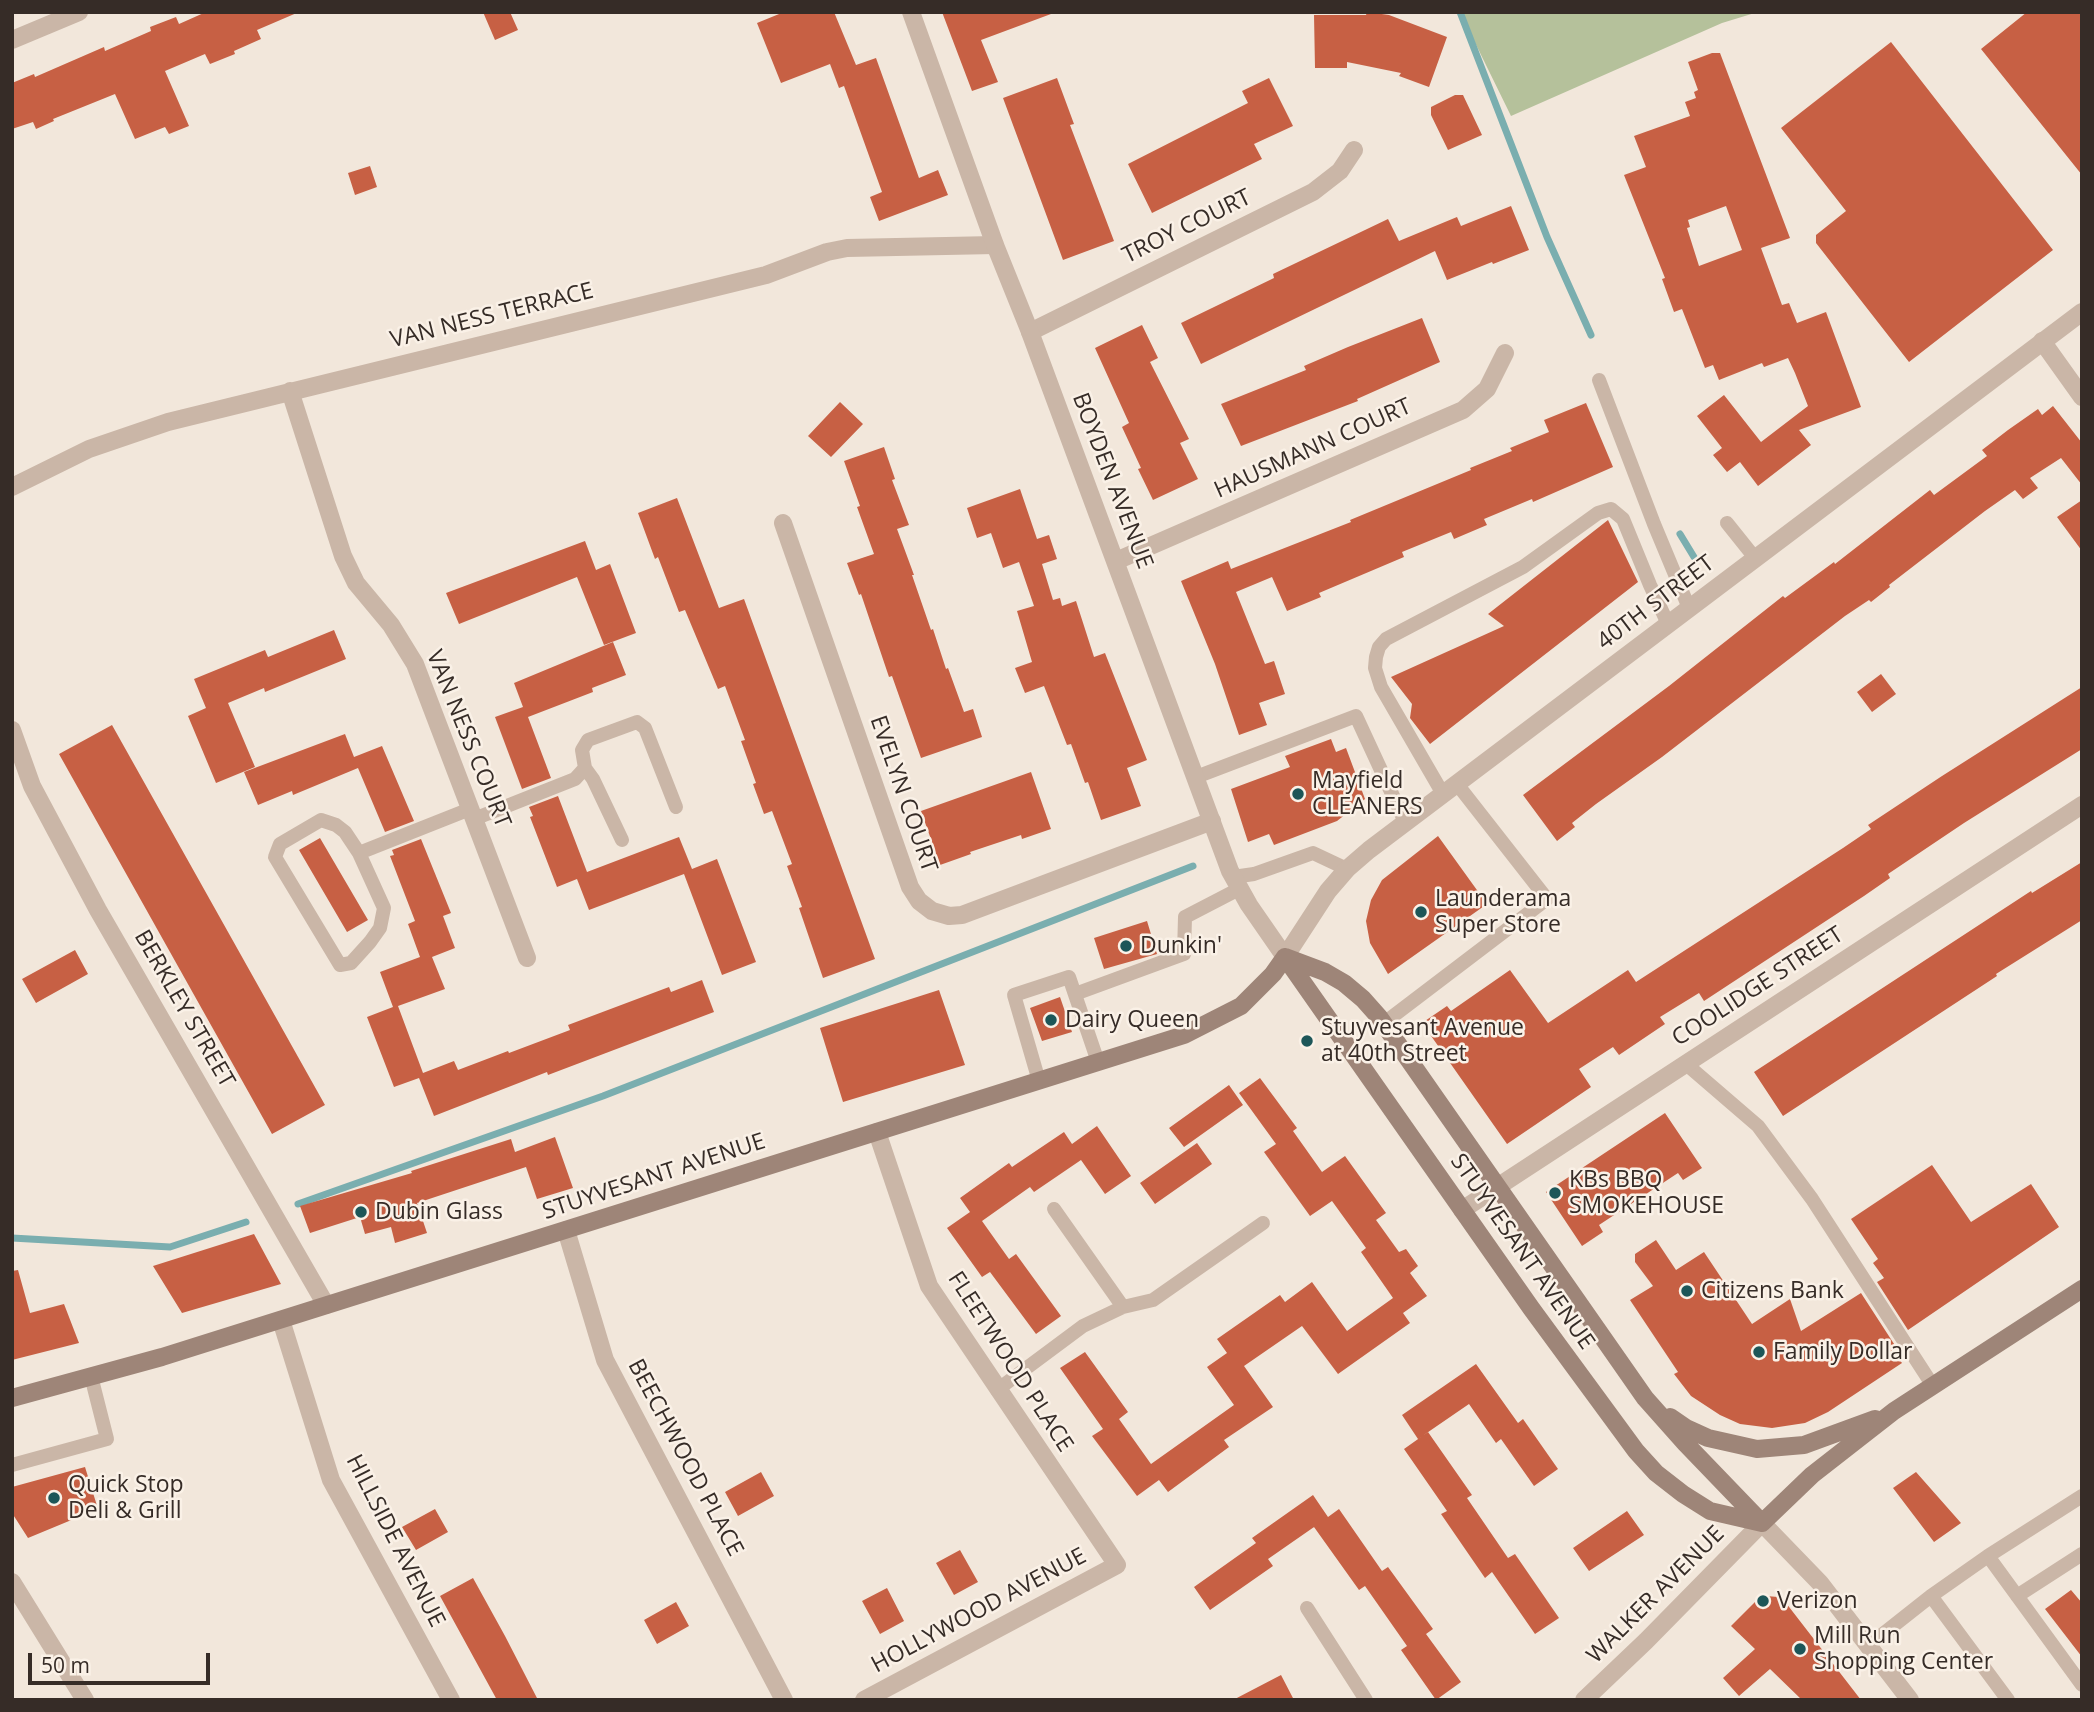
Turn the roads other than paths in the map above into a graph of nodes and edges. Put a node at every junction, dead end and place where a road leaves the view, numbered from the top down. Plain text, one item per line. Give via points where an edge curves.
1 (79, 12) edge
2 (911, 12) edge
3 (12, 40) edge
4 (1354, 150) dead end
5 (995, 245) junction
6 (2082, 312) edge
7 (1030, 332) junction
8 (2042, 341) junction
9 (1505, 352) dead end
10 (1599, 380) dead end
11 (290, 391) junction
12 (2082, 397) edge
13 (12, 487) edge
14 (783, 523) dead end
15 (1727, 523) dead end
16 (1755, 558) junction
17 (1116, 561) junction
18 (1689, 608) junction
19 (1668, 624) junction
20 (12, 730) edge
21 (585, 768) junction
22 (1196, 777) junction
23 (1450, 789) junction
24 (2082, 806) edge
25 (676, 807) dead end
26 (472, 814) junction
27 (1212, 821) junction
28 (1405, 822) junction
29 (622, 841) dead end
30 (359, 853) junction
31 (1347, 869) junction
32 (1236, 883) junction
33 (1285, 957) junction
34 (527, 958) dead end
35 (1075, 994) junction
36 (1384, 1023) junction
37 (1098, 1062) junction
38 (1686, 1064) junction
39 (1039, 1081) junction
40 (877, 1132) junction
41 (1497, 1186) junction
42 (1054, 1209) dead end
43 (1462, 1210) junction
44 (1263, 1223) dead end
45 (566, 1230) junction
46 (2082, 1289) edge
47 (326, 1305) junction
48 (1123, 1307) junction
49 (281, 1320) junction
50 (91, 1376) junction
51 (1933, 1386) junction
52 (997, 1390) junction
53 (12, 1398) edge
54 (1645, 1398) junction
55 (1894, 1411) junction
56 (12, 1465) edge
57 (2082, 1496) edge
58 (1762, 1523) junction
59 (2082, 1554) edge
60 (1988, 1556) junction
61 (1116, 1565) joint
62 (12, 1582) edge
63 (1931, 1596) junction
64 (2017, 1596) junction
65 (1307, 1608) dead end
66 (1869, 1645) junction
67 (2082, 1685) edge
68 (85, 1700) edge
69 (451, 1700) edge
70 (785, 1700) edge
71 (864, 1700) edge
72 (1366, 1700) edge
73 (1584, 1700) edge
74 (1910, 1700) edge
75 (2008, 1700) edge

1 - 3 street
2 - 5 street, BOYDEN AVENUE
4 - 7 street, TROY COURT via 1340,171 1313,192
5 - 7 street, BOYDEN AVENUE
5 - 11 street, VAN NESS TERRACE via 827,252 766,275
6 - 8 street, 40TH STREET
7 - 17 street, BOYDEN AVENUE
8 - 12 street
8 - 16 street, 40TH STREET
9 - 17 street, HAUSMANN COURT via 1487,390 1463,410
10 - 18 lane
11 - 13 street, VAN NESS TERRACE via 168,422 89,449
11 - 26 street, VAN NESS COURT via 343,556 356,583 391,625 415,664
14 - 27 street, EVELYN COURT via 910,887 932,911 962,915
15 - 16 lane
16 - 18 street, 40TH STREET
17 - 22 street, BOYDEN AVENUE
18 - 19 street, 40TH STREET
19 - 23 street, 40TH STREET
19 - 23 lane via 1623,519 1611,509 1523,568 1386,639 1379,647 1375,668 1381,687
20 - 47 street, BERKLEY STREET via 32,786 98,910
21 - 25 lane via 582,750 588,740 637,722 645,728
21 - 26 lane via 575,779
21 - 29 lane
22 - 27 street, BOYDEN AVENUE
22 - 28 lane via 1356,716
23 - 28 street, 40TH STREET
23 - 36 lane via 1547,899
24 - 38 street, COOLIDGE STREET
26 - 30 lane
26 - 34 street, VAN NESS COURT
27 - 32 street, BOYDEN AVENUE
28 - 31 street, 40TH STREET
30 - 30 lane via 345,832 321,820 280,844 275,857 340,965 351,963 370,942 380,928 384,908
31 - 32 lane via 1313,853
31 - 33 street, 40TH STREET
32 - 33 street, BOYDEN AVENUE
32 - 35 lane via 1185,917 1184,954
33 - 36 main road, STUYVESANT AVENUE via 1344,983
33 - 37 main road, STUYVESANT AVENUE via 1241,1006 1184,1035
33 - 43 main road, STUYVESANT AVENUE
35 - 37 lane
35 - 39 lane via 1069,977 1014,995
36 - 41 main road, STUYVESANT AVENUE
37 - 39 main road, STUYVESANT AVENUE
38 - 41 street, COOLIDGE STREET
38 - 51 lane via 1758,1126 1812,1199
39 - 40 main road, STUYVESANT AVENUE
40 - 45 main road, STUYVESANT AVENUE
40 - 52 street, FLEETWOOD PLACE via 929,1286
41 - 43 street, COOLIDGE STREET
41 - 54 main road, STUYVESANT AVENUE
42 - 48 lane
43 - 58 main road, STUYVESANT AVENUE via 1616,1426 1656,1473 1710,1511
44 - 48 lane via 1153,1300
45 - 47 main road, STUYVESANT AVENUE
45 - 70 street, BEECHWOOD PLACE via 605,1360
46 - 51 main road
47 - 49 main road, STUYVESANT AVENUE
48 - 52 lane via 1083,1326
49 - 50 main road, STUYVESANT AVENUE
49 - 69 street, HILLSIDE AVENUE via 331,1480
50 - 53 main road, STUYVESANT AVENUE
50 - 56 lane via 107,1439
51 - 55 main road
52 - 61 street, FLEETWOOD PLACE
54 - 55 main road via 1686,1428 1756,1449 1804,1445
54 - 58 main road, STUYVESANT AVENUE
55 - 58 main road via 1812,1475
57 - 60 lane
58 - 66 street via 1820,1583
58 - 73 street, WALKER AVENUE
59 - 64 lane
60 - 63 lane
60 - 64 lane
61 - 71 street, HOLLYWOOD AVENUE
62 - 68 street
63 - 66 lane
63 - 75 lane
64 - 67 lane
65 - 72 lane
66 - 74 street

